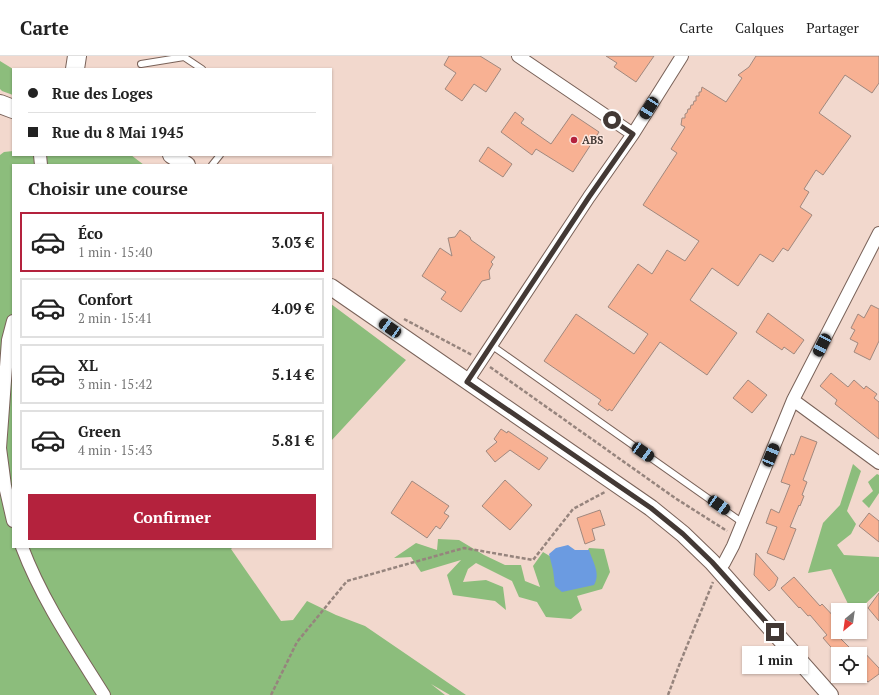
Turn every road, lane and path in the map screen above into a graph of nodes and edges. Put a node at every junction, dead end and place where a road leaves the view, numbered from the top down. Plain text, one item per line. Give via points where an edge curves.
1 (518, 56) edge
2 (682, 56) edge
3 (141, 64) dead end
4 (200, 68) edge
5 (633, 134) junction
6 (174, 156) edge
7 (219, 156) edge
8 (186, 164) edge
9 (213, 164) edge
10 (879, 233) edge
11 (875, 251) edge
12 (332, 288) edge
13 (402, 318) dead end
14 (12, 325) edge
15 (491, 345) junction
16 (481, 360) junction
17 (467, 382) junction
18 (794, 400) junction
19 (879, 463) edge
20 (618, 486) junction
21 (12, 517) edge
22 (743, 523) junction
23 (736, 539) junction
24 (22, 548) edge
25 (715, 565) junction
26 (104, 695) edge
27 (271, 695) edge
28 (668, 695) edge
29 (830, 695) edge

1 - 5 street
2 - 5 street
3 - 4 lane via 184,57
5 - 15 street
6 - 8 main road
7 - 9 lane
10 - 11 street
11 - 18 street
12 - 17 main road
13 - 16 path
14 - 21 street via 8,340 0,448
15 - 16 street
15 - 22 lane
16 - 17 street
16 - 23 path
17 - 20 main road
18 - 19 street
18 - 22 street
20 - 25 main road via 683,534
20 - 27 path via 573,509 533,560 464,548 347,581 298,642
22 - 23 street
23 - 25 street via 724,564
24 - 26 street via 53,614
25 - 28 path via 708,592
25 - 29 main road

